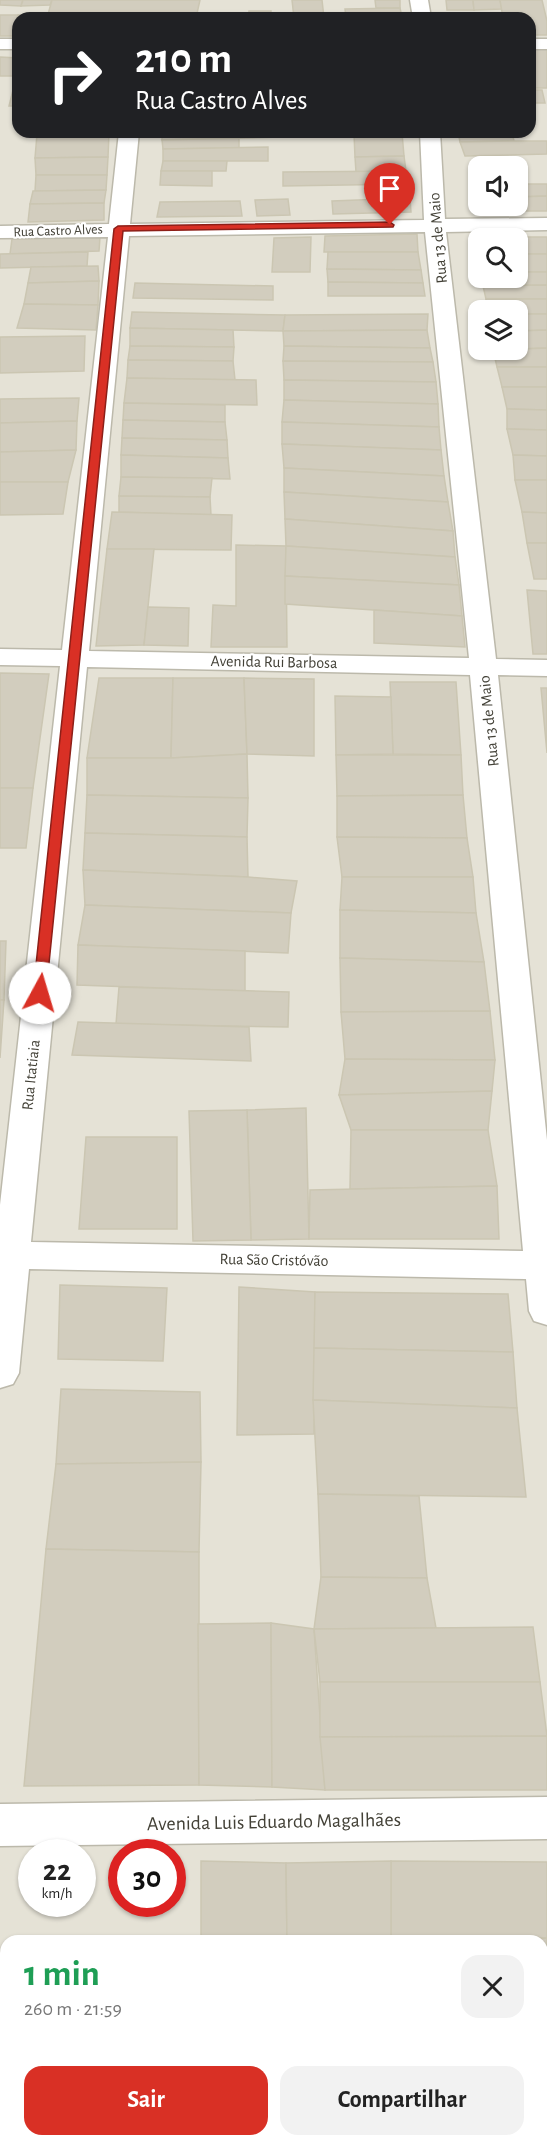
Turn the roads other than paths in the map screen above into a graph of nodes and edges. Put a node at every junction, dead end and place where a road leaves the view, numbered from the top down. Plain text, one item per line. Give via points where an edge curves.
1 (128, 138) edge
2 (430, 138) edge
3 (435, 224) junction
4 (547, 224) edge
5 (118, 229) junction
6 (0, 232) edge
7 (0, 657) edge
8 (75, 659) junction
9 (483, 666) junction
10 (547, 668) edge
11 (6, 1255) edge
12 (545, 1265) edge
13 (547, 1311) edge
14 (0, 1373) edge
15 (547, 1818) edge
16 (0, 1825) edge

1 - 5 street, Rua Itatiaia
2 - 3 street, Rua 13 de Maio
3 - 4 street, Rua Castro Alves
3 - 5 street, Rua Castro Alves
3 - 9 street, Rua 13 de Maio
5 - 6 street, Rua Castro Alves
5 - 8 street, Rua Itatiaia
7 - 8 street, Avenida Rui Barbosa
8 - 9 street, Avenida Rui Barbosa
8 - 11 street, Rua Itatiaia
9 - 10 street, Avenida Rui Barbosa
9 - 12 street, Rua 13 de Maio
11 - 12 street, Rua São Cristóvão
11 - 14 street, Rua Itatiaia
12 - 13 street, Rua 13 de Maio
15 - 16 street, Avenida Luis Eduardo Magalhães

